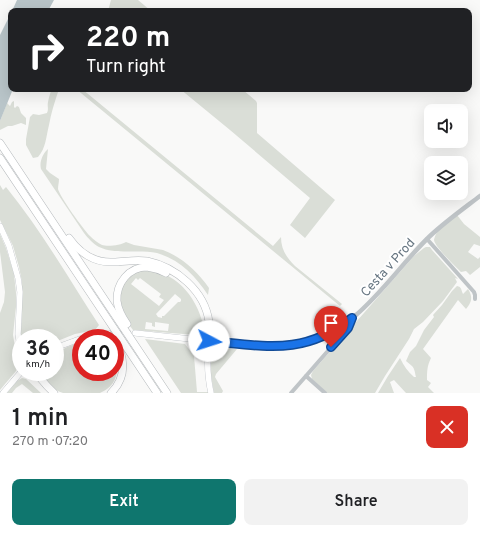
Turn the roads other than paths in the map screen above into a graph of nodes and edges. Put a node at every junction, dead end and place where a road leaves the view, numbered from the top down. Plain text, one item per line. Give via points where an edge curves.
1 (0, 143) edge
2 (0, 158) edge
3 (34, 193) junction
4 (480, 196) edge
5 (0, 226) edge
6 (427, 239) junction
7 (475, 299) dead end
8 (98, 306) junction
9 (352, 318) junction
10 (18, 329) edge
11 (109, 329) edge
12 (136, 333) tunnel mouth
13 (209, 341) junction
14 (135, 345) junction
15 (306, 376) junction
16 (13, 381) edge
17 (36, 381) edge
18 (43, 381) edge
19 (120, 381) edge
20 (3, 393) edge
21 (47, 393) edge
22 (54, 393) edge
23 (110, 393) edge
24 (157, 393) edge
25 (168, 393) edge
26 (211, 393) edge
27 (291, 393) edge
28 (325, 393) edge

1 - 3 highway
2 - 8 highway
3 - 13 highway via 44,201 76,247 90,258 105,262 145,261 167,268 182,277 194,289 204,306 209,320
3 - 14 highway
4 - 6 street, Cesta v Prod
5 - 10 main road via 18,278
6 - 7 street via 474,292
6 - 9 street, Cesta v Prod via 373,299
8 - 11 highway
8 - 24 highway
9 - 13 street, Cesta v Prod via 338,329 306,343 272,346
9 - 15 street via 348,328
12 - 13 main road
13 - 14 highway via 202,313 189,291 167,273 143,268 125,277 118,293 120,311 132,332
13 - 26 main road
14 - 25 highway
15 - 27 street
15 - 28 street
16 - 20 main road
17 - 21 highway
18 - 22 highway
19 - 23 highway

